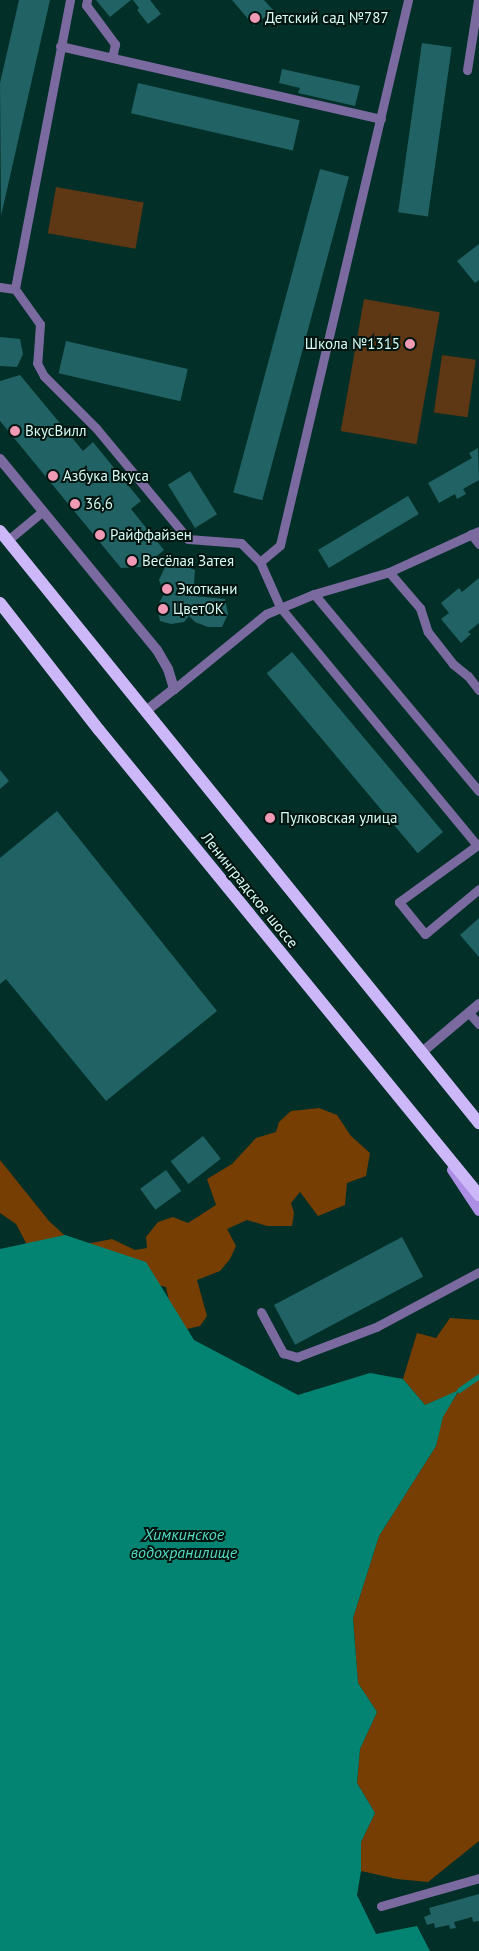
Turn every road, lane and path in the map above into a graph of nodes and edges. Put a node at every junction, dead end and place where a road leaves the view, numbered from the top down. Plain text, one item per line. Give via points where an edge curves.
1 (70, 0) edge
2 (87, 0) edge
3 (408, 0) edge
4 (478, 0) edge
5 (60, 46) junction
6 (112, 58) junction
7 (467, 70) dead end
8 (381, 119) junction
9 (0, 287) edge
10 (15, 289) junction
11 (0, 459) edge
12 (43, 512) junction
13 (475, 532) edge
14 (4, 536) edge
15 (479, 544) edge
16 (260, 562) junction
17 (389, 572) junction
18 (314, 594) junction
19 (0, 603) edge
20 (280, 607) junction
21 (174, 689) junction
22 (479, 690) edge
23 (146, 711) junction
24 (479, 791) edge
25 (478, 845) edge
26 (479, 889) edge
27 (479, 1004) edge
28 (469, 1013) junction
29 (479, 1024) edge
30 (421, 1053) junction
31 (477, 1120) edge
32 (437, 1146) junction
33 (479, 1195) edge
34 (479, 1211) edge
35 (479, 1272) edge
36 (262, 1312) dead end
37 (479, 1878) edge
38 (381, 1906) dead end

1 - 5 lane
2 - 6 lane via 86,5 115,44
3 - 8 lane
4 - 7 lane
5 - 6 lane
5 - 10 lane
6 - 8 lane
8 - 16 lane via 280,545
9 - 10 lane
10 - 16 lane via 40,324 37,363 44,376 96,428 188,539 241,544
11 - 12 street
12 - 14 lane
12 - 21 street via 157,650
13 - 15 lane
13 - 17 lane
14 - 23 main road, Ленинградское шоссе
16 - 20 lane
17 - 18 lane
17 - 22 lane via 420,608 428,632 452,664
18 - 20 lane
18 - 24 lane
19 - 32 main road, Ленинградское шоссе
20 - 21 lane via 266,614
20 - 25 lane
21 - 23 street
23 - 30 main road, Ленинградское шоссе
25 - 26 lane via 399,902 425,934
27 - 28 street
28 - 29 lane
28 - 30 street
30 - 31 main road, Ленинградское шоссе
32 - 33 main road, Ленинградское шоссе
32 - 34 main road
35 - 36 lane via 376,1327 297,1357 283,1353
37 - 38 lane

